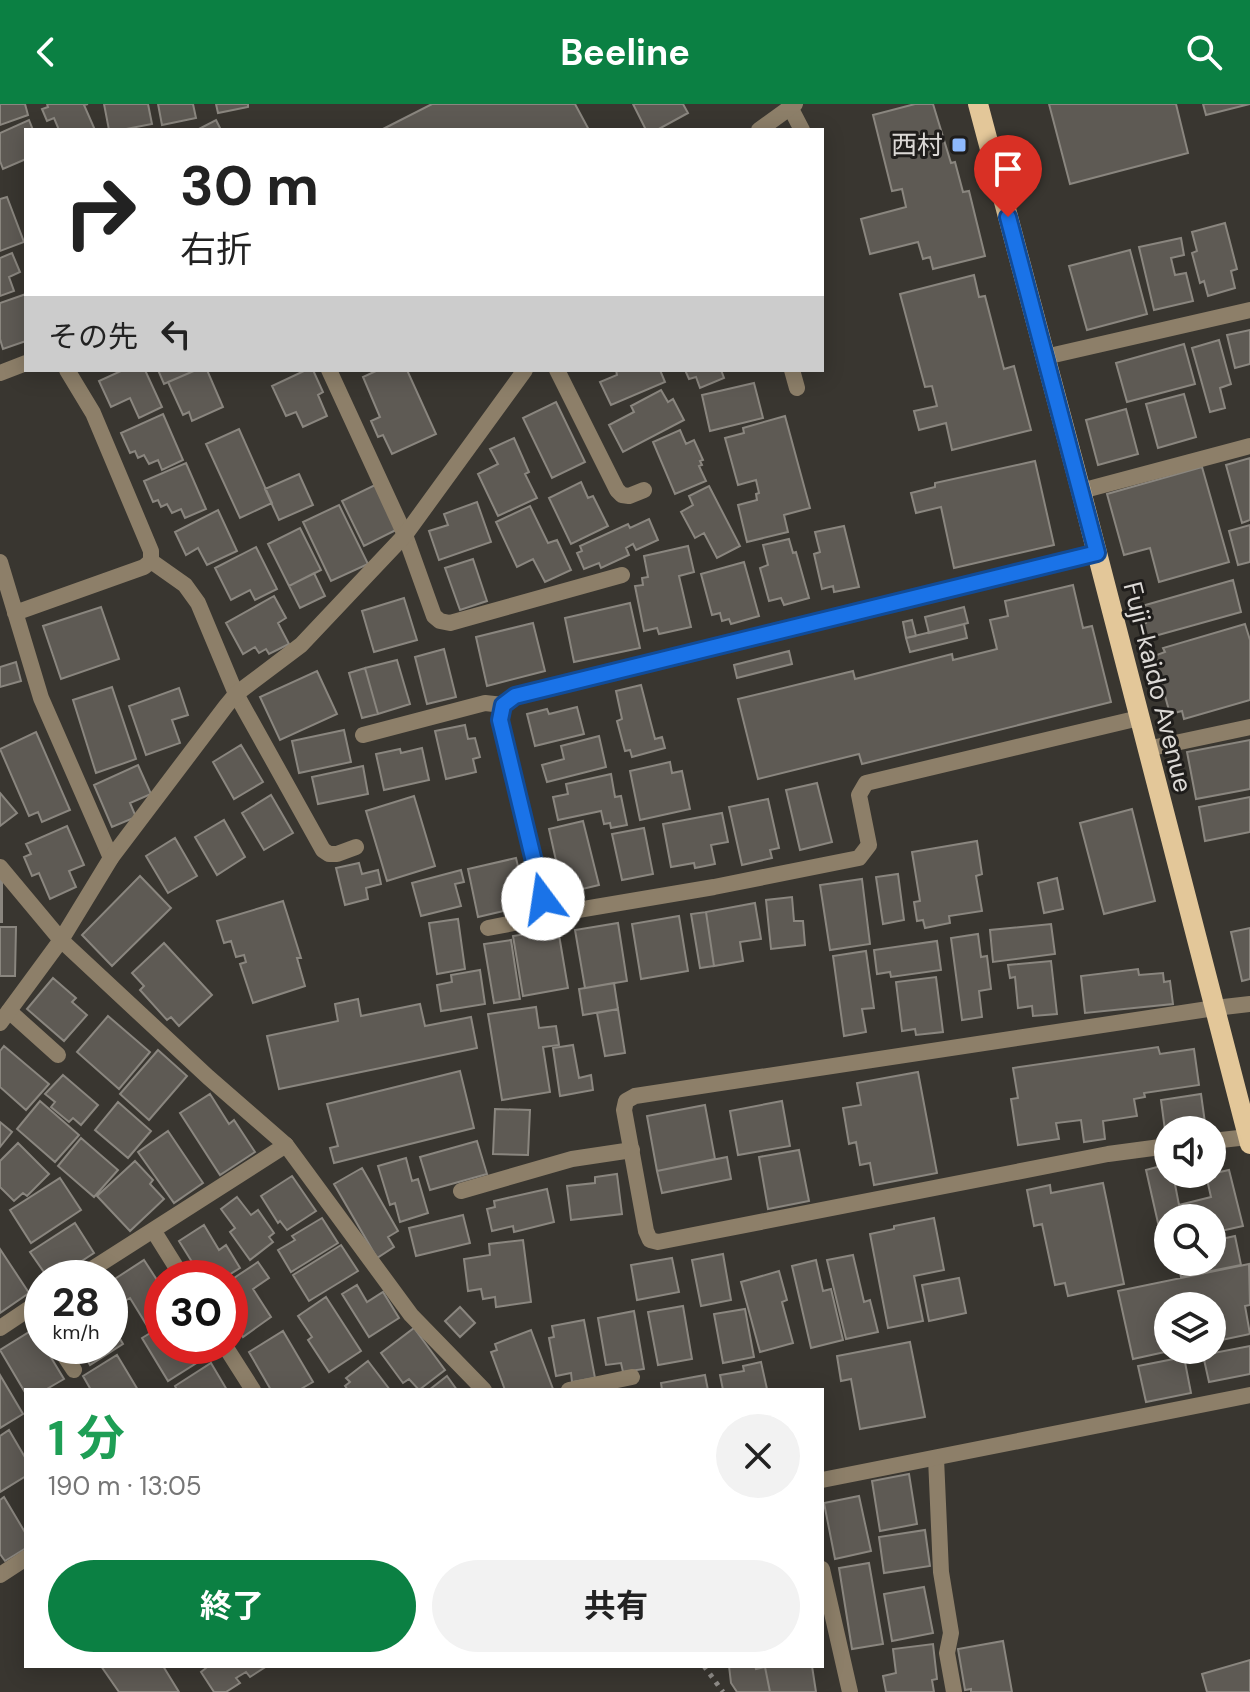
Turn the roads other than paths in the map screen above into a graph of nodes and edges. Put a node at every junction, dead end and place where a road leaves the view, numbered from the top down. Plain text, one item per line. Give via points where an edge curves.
1 (978, 104) edge
2 (792, 106) edge
3 (762, 128) edge
4 (801, 128) edge
5 (1250, 310) edge
6 (1045, 357) junction
7 (24, 364) edge
8 (68, 372) edge
9 (330, 372) edge
10 (524, 372) edge
11 (558, 372) edge
12 (793, 372) edge
13 (0, 373) edge
14 (797, 388) dead end
15 (1250, 446) edge
16 (644, 490) dead end
17 (1081, 491) junction
18 (405, 535) junction
19 (1097, 553) junction
20 (151, 561) junction
21 (0, 562) edge
22 (622, 575) dead end
23 (15, 613) junction
24 (236, 694) junction
25 (503, 705) junction
26 (1139, 718) junction
27 (1250, 727) edge
28 (363, 735) dead end
29 (1147, 749) junction
30 (356, 847) dead end
31 (111, 858) junction
32 (0, 867) edge
33 (553, 907) junction
34 (488, 928) dead end
35 (61, 940) junction
36 (1250, 1004) edge
37 (1215, 1008) junction
38 (2, 1020) edge
39 (58, 1055) dead end
40 (1249, 1140) edge
41 (1226, 1141) edge
42 (286, 1145) junction
43 (1154, 1148) edge
44 (632, 1150) junction
45 (461, 1191) dead end
46 (153, 1230) junction
47 (106, 1260) edge
48 (172, 1260) edge
49 (24, 1316) edge
50 (0, 1328) edge
51 (70, 1364) edge
52 (236, 1364) edge
53 (74, 1370) dead end
54 (632, 1377) dead end
55 (252, 1388) edge
56 (482, 1388) edge
57 (579, 1388) edge
58 (1250, 1395) edge
59 (936, 1458) junction
60 (824, 1480) edge
61 (24, 1559) edge
62 (0, 1575) edge
63 (824, 1578) edge
64 (850, 1692) edge
65 (954, 1692) edge

1 - 6 main road, Fuji-kaido Avenue
2 - 3 street
2 - 4 street
5 - 6 street
6 - 17 main road, Fuji-kaido Avenue
7 - 13 street
8 - 20 street via 93,413
9 - 18 street
10 - 18 street
11 - 16 street via 617,490 629,496
12 - 14 street
15 - 17 street
17 - 19 main road, Fuji-kaido Avenue
18 - 22 street via 434,616 450,623
18 - 24 street via 301,645
19 - 25 street via 515,696
19 - 26 main road, Fuji-kaido Avenue
20 - 23 street
20 - 24 street via 185,585 198,603
21 - 23 street
23 - 31 street via 41,698
24 - 30 street via 323,850 337,854
24 - 31 street
25 - 28 street via 485,703
25 - 33 street via 500,720 536,872 543,899
26 - 29 main road, Fuji-kaido Avenue
26 - 33 street via 866,783 859,795 869,845 859,858 572,911
27 - 29 street
29 - 37 main road, Fuji-kaido Avenue
31 - 35 street
32 - 35 street
33 - 34 street via 540,918
35 - 38 street
35 - 42 street
36 - 37 street
37 - 40 main road, Fuji-kaido Avenue
37 - 44 street via 635,1096 624,1110
38 - 39 street
40 - 41 street
42 - 46 street
42 - 56 street via 411,1315
43 - 44 street via 658,1242 646,1231
44 - 45 street via 572,1159
46 - 47 street
46 - 48 street
49 - 50 street
51 - 53 street
52 - 55 street
54 - 57 street
58 - 59 street
59 - 60 street
59 - 65 street
61 - 62 street
63 - 64 street

